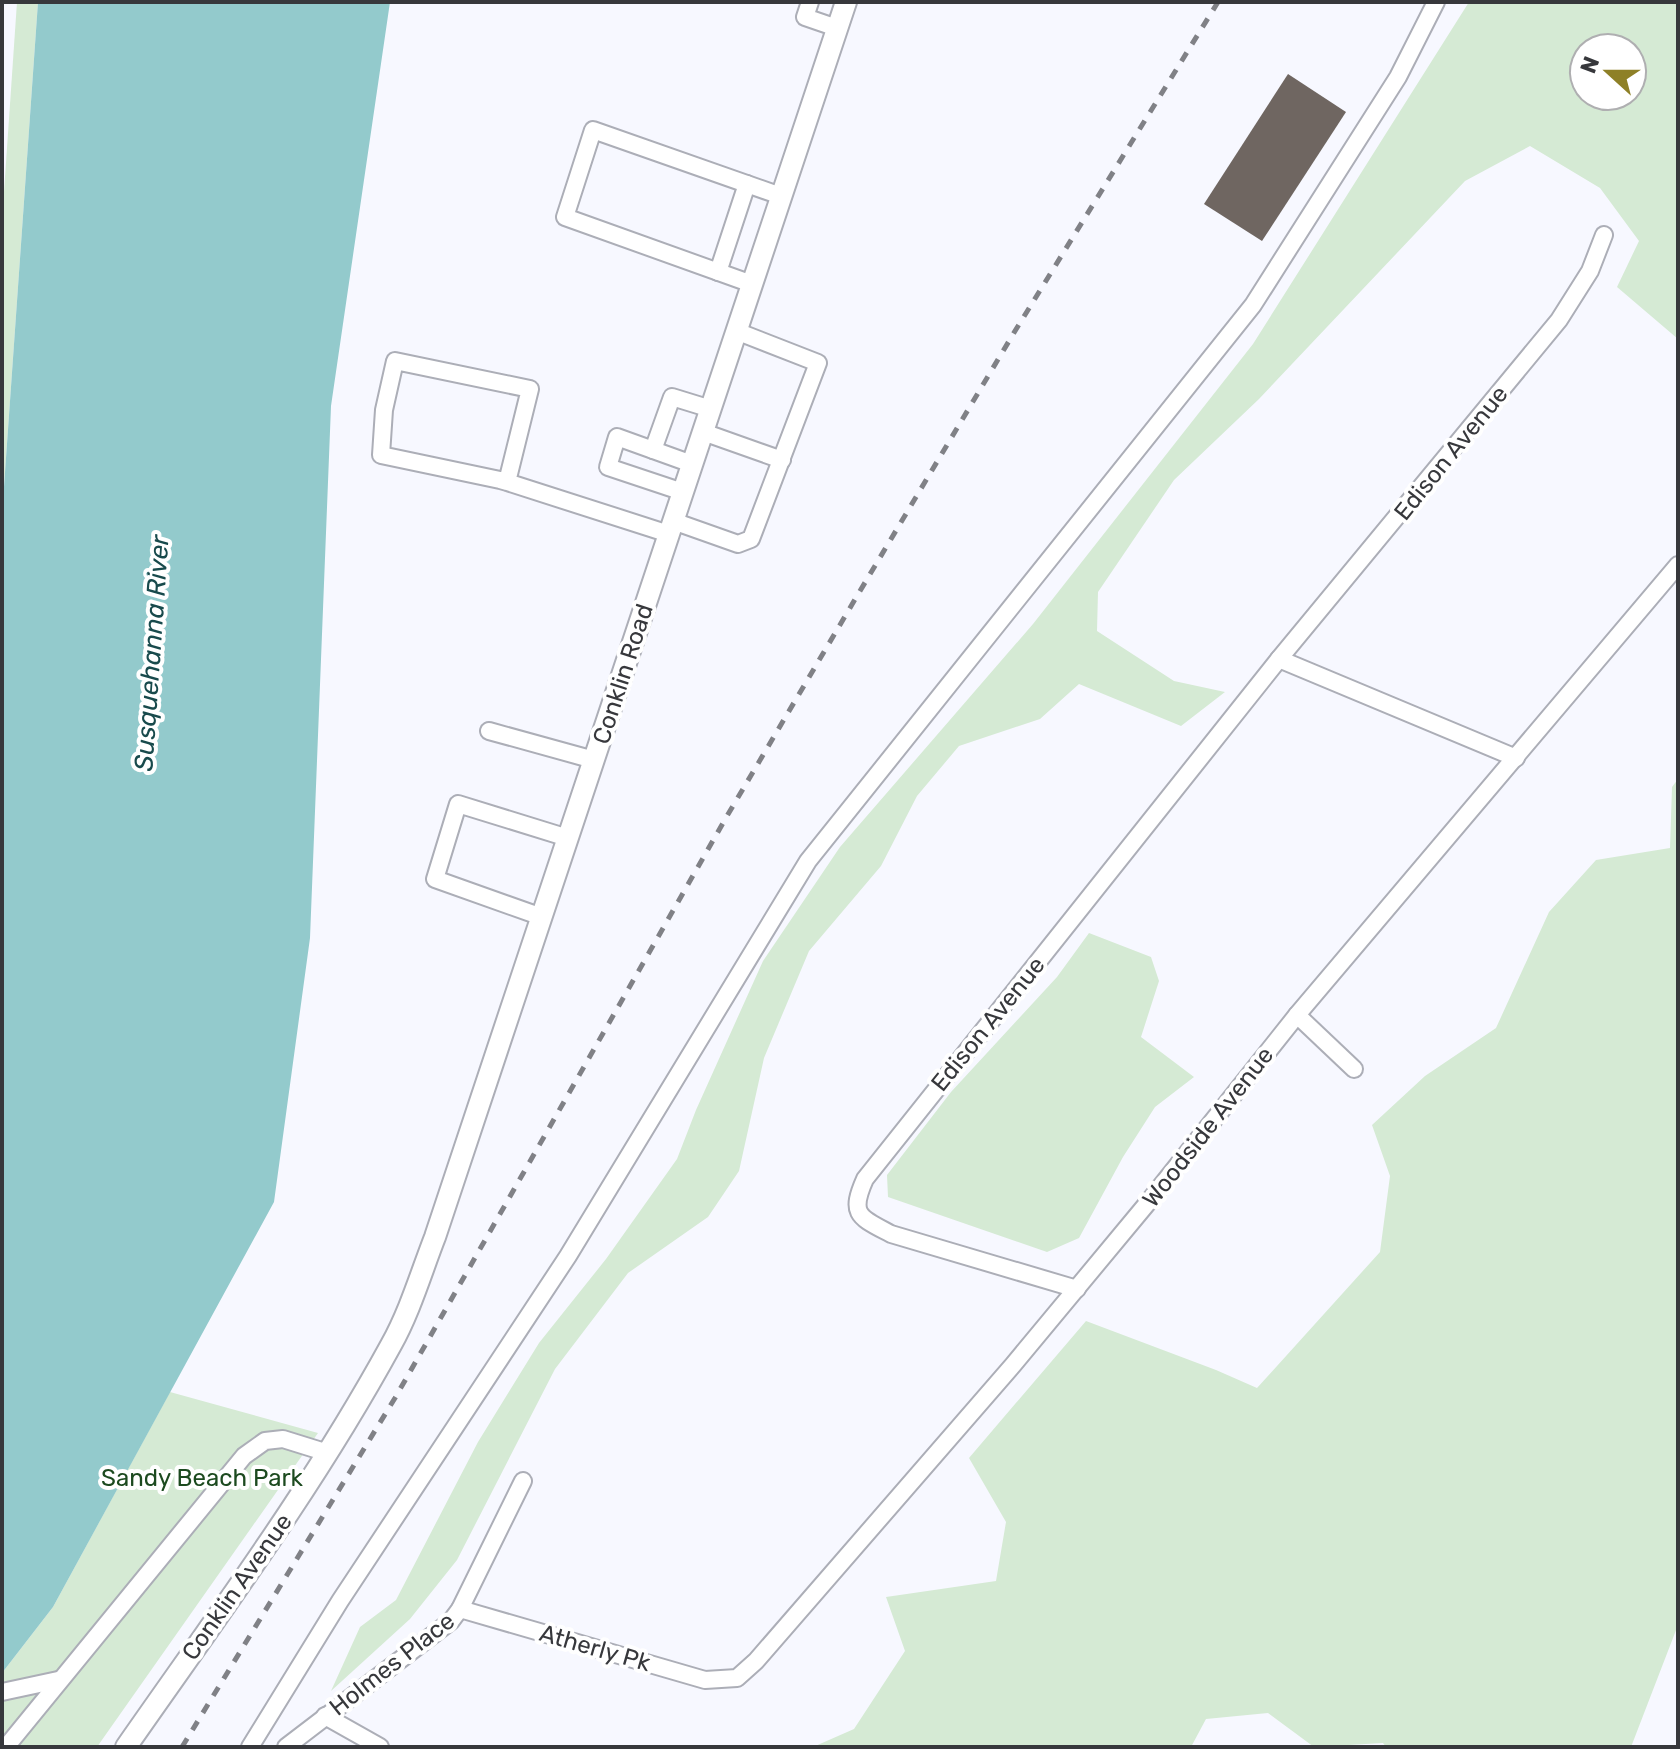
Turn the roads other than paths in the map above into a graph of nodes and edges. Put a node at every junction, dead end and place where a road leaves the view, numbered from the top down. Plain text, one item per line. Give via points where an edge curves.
1 (810, 2) edge
2 (846, 2) edge
3 (1436, 2) edge
4 (837, 28) junction
5 (747, 184) junction
6 (781, 196) junction
7 (1604, 235) dead end
8 (718, 272) junction
9 (752, 284) junction
10 (736, 331) junction
11 (711, 409) junction
12 (703, 432) junction
13 (653, 450) junction
14 (782, 460) junction
15 (692, 464) junction
16 (507, 482) junction
17 (683, 492) junction
18 (671, 528) junction
19 (1678, 565) edge
20 (1279, 659) junction
21 (489, 731) dead end
22 (1516, 758) junction
23 (594, 760) junction
24 (568, 838) junction
25 (542, 917) junction
26 (1297, 1015) junction
27 (1354, 1069) dead end
28 (1077, 1289) junction
29 (392, 1343) joint
30 (328, 1453) junction
31 (523, 1481) dead end
32 (460, 1609) junction
33 (730, 1679) joint
34 (58, 1680) junction
35 (2, 1692) edge
36 (325, 1716) junction
37 (6, 1747) edge
38 (126, 1747) edge
39 (250, 1747) edge
40 (286, 1747) edge
41 (380, 1747) edge

1 - 4 street via 805,17
2 - 4 main road, Conklin Road
3 - 39 street via 1398,77 1253,305 808,861 568,1256
4 - 6 main road, Conklin Road
5 - 6 street
5 - 8 street
5 - 8 street via 593,130 565,217
6 - 9 main road, Conklin Road
7 - 20 street, Edison Avenue via 1590,271 1559,320
8 - 9 street
9 - 10 main road, Conklin Road
10 - 11 main road, Conklin Road
10 - 14 street via 818,363
11 - 12 main road, Conklin Road
11 - 13 street via 672,397
12 - 14 street
12 - 15 main road, Conklin Road
13 - 15 street
13 - 17 street via 617,437 608,467
14 - 18 street via 751,539 738,544
15 - 17 main road, Conklin Road
16 - 16 street via 381,455 395,361 530,389
16 - 18 street
17 - 18 main road, Conklin Road
18 - 23 main road, Conklin Road
19 - 22 street, Woodside Avenue
20 - 22 street
20 - 28 street, Edison Avenue via 865,1179 855,1200 867,1221 891,1234
21 - 23 street
22 - 26 street, Woodside Avenue
23 - 24 main road, Conklin Road
24 - 25 main road, Conklin Road
24 - 25 street via 458,804 435,879
25 - 29 main road, Conklin Road via 435,1237
26 - 27 street
26 - 28 street, Woodside Avenue
28 - 33 street, Woodside Avenue via 756,1661
29 - 30 main road, Conklin Avenue
30 - 34 street via 283,1439 265,1441 244,1456
30 - 38 main road, Conklin Avenue
31 - 32 street, Holmes Place
32 - 33 street, Atherly Pk via 705,1680
32 - 36 street, Holmes Place
34 - 35 street
34 - 37 street
36 - 40 street, Holmes Place
36 - 41 street

